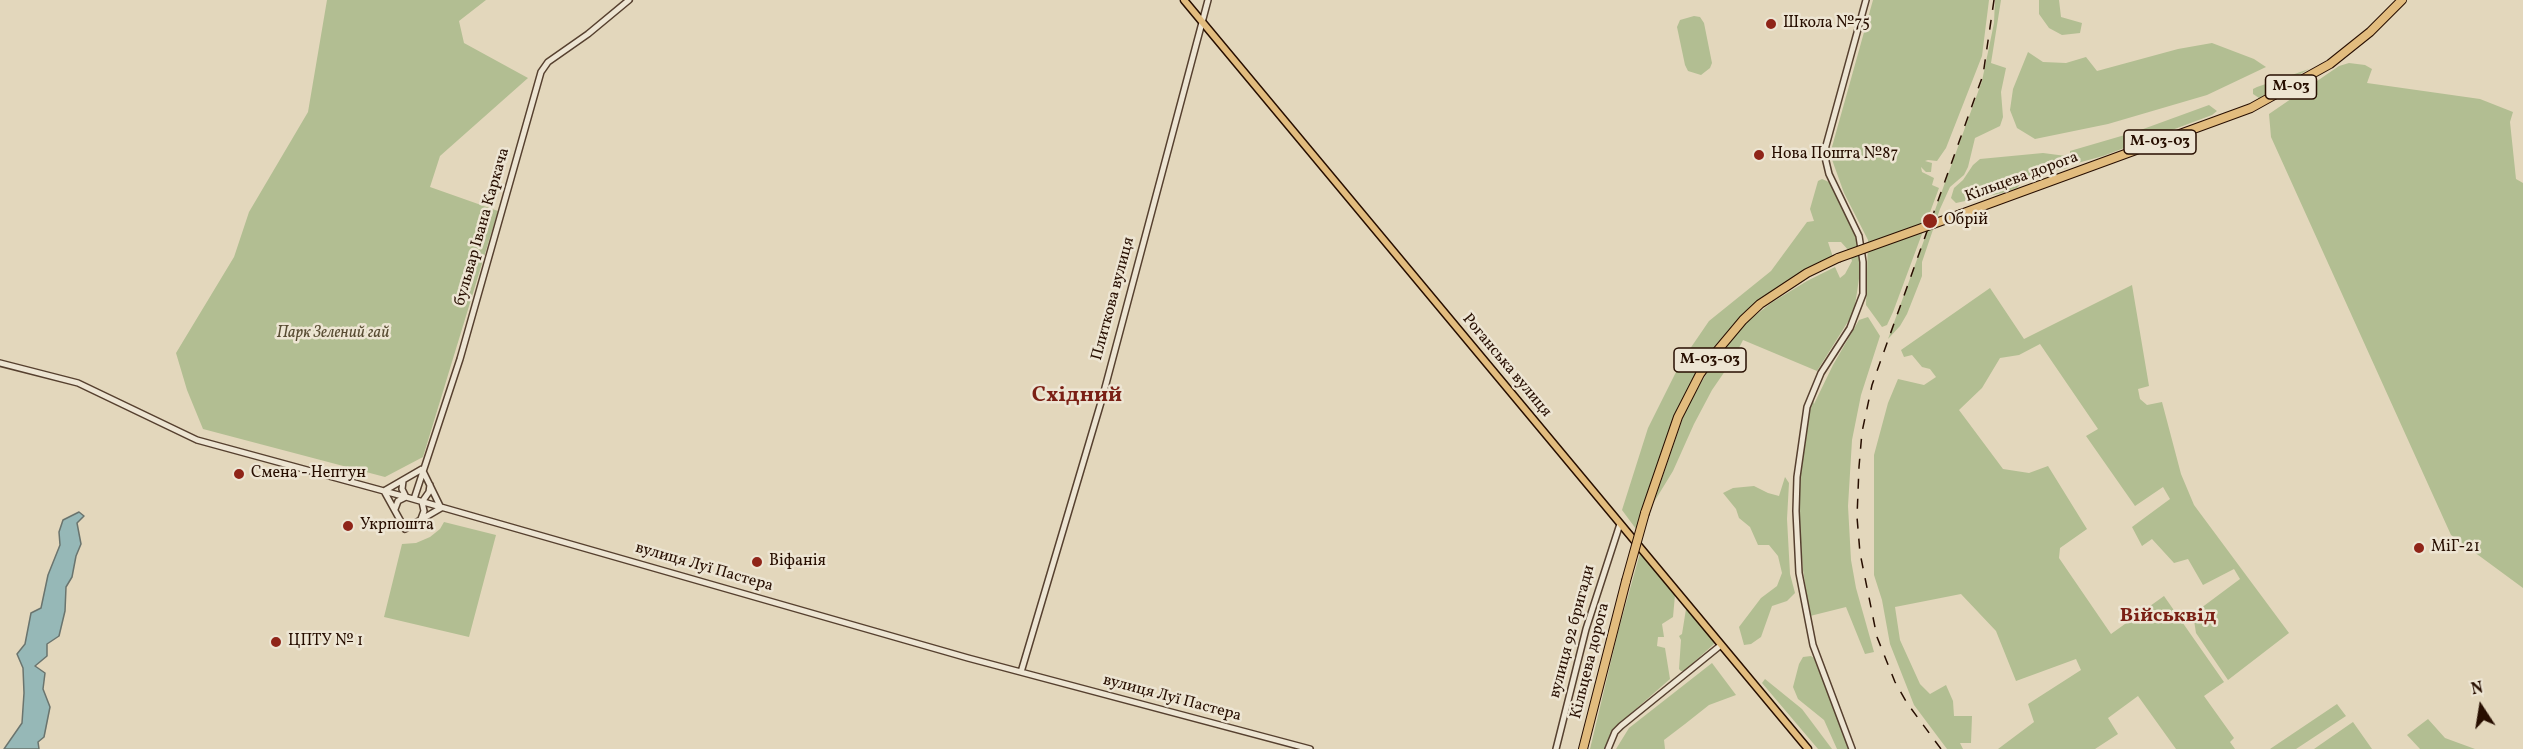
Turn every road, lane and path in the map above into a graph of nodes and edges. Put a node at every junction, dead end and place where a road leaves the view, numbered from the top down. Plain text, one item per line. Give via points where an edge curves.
1 (629, 0) edge
2 (1184, 0) edge
3 (1208, 0) edge
4 (1866, 0) edge
5 (2403, 0) edge
6 (1202, 21) junction
7 (2251, 108) joint
8 (0, 363) edge
9 (423, 469) junction
10 (404, 480) junction
11 (430, 483) junction
12 (384, 491) junction
13 (406, 497) junction
14 (414, 499) junction
15 (422, 502) junction
16 (441, 508) junction
17 (395, 511) junction
18 (421, 519) junction
19 (1620, 524) junction
20 (1721, 645) junction
21 (1021, 672) junction
22 (1310, 749) edge
23 (1556, 749) edge
24 (1583, 749) edge
25 (1608, 749) edge
26 (1808, 749) edge
27 (1852, 749) edge

1 - 9 street, бульвар Івана Каркача via 548,62 541,72 460,359
2 - 6 main road, Роганська вулиця
3 - 6 street, Плиткова вулиця
4 - 27 street via 1824,153 1829,174 1859,236 1863,294 1807,407 1797,477 1799,573 1813,645
5 - 7 highway, Кільцева дорога / М-03 via 2330,64
6 - 19 main road, Роганська вулиця
6 - 21 street, Плиткова вулиця via 1102,399
7 - 24 highway, Кільцева дорога / М-03-03, bridge via 1838,258 1779,290 1743,320 1700,374 1678,417 1645,513
8 - 12 street, вулиця Луї Пастера via 69,380 197,440
9 - 10 street
9 - 11 street
9 - 14 street, бульвар Івана Каркача
10 - 12 street
10 - 13 street via 402,489
11 - 15 street
11 - 16 street
12 - 13 street, вулиця Луї Пастера
12 - 17 street
13 - 14 street, вулиця Луї Пастера
13 - 17 street via 398,501
14 - 15 street, вулиця Луї Пастера
15 - 16 street, вулиця Луї Пастера
15 - 18 street
16 - 18 street
16 - 21 street, вулиця Луї Пастера
17 - 18 street via 405,529
19 - 20 main road, Роганська вулиця
19 - 23 street, вулиця 92 бригади via 1586,629
20 - 25 street via 1621,726
20 - 26 main road, Роганська вулиця
21 - 22 street, вулиця Луї Пастера

